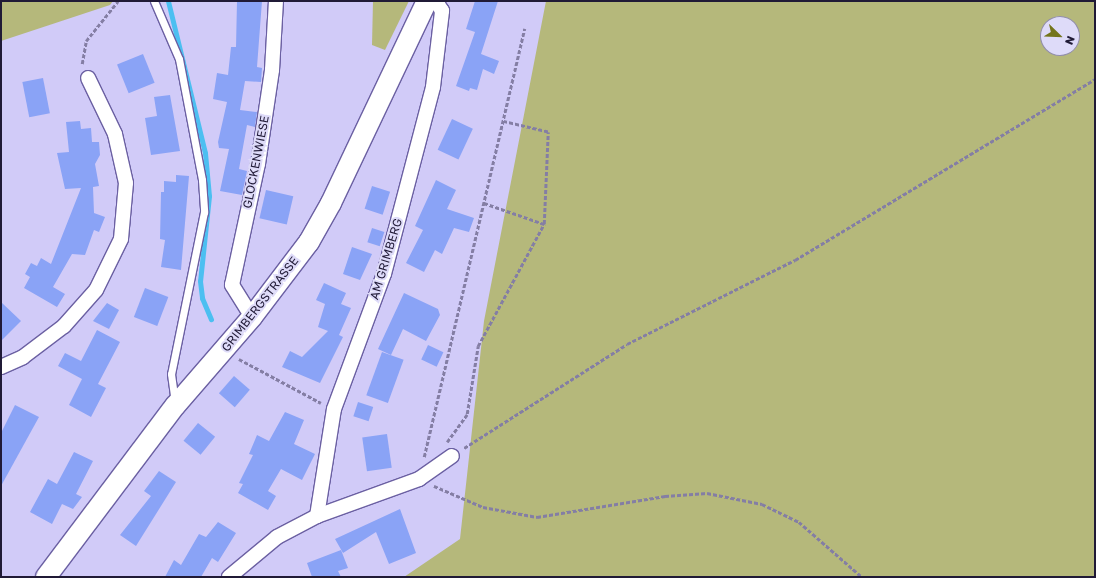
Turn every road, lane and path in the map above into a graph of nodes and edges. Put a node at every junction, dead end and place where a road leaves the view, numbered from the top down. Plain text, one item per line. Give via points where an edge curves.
1 (118, 1) edge
2 (154, 1) edge
3 (276, 1) edge
4 (427, 1) edge
5 (436, 1) edge
6 (524, 28) dead end
7 (88, 78) joint
8 (1095, 79) edge
9 (502, 121) junction
10 (484, 203) junction
11 (544, 224) junction
12 (252, 316) junction
13 (223, 351) junction
14 (1, 367) edge
15 (175, 406) junction
16 (334, 409) junction
17 (449, 450) junction
18 (419, 479) junction
19 (317, 516) junction
20 (46, 577) edge
21 (229, 577) edge
22 (862, 577) edge

1 - 7 path via 86,41 81,60
2 - 15 lane via 179,59 203,204 190,292 171,374
3 - 12 street, GLOCKENWIESE via 272,70 258,164 232,285
4 - 12 street, GRIMBERGSTRASSE via 331,203 308,242
5 - 16 street, AM GRIMBERG via 442,11 433,87 384,274
6 - 9 path
7 - 14 street via 115,134 126,183 120,239 96,290 64,326 23,357
8 - 17 path via 795,260 627,344
9 - 10 path
9 - 11 path via 548,132
10 - 11 path
10 - 18 path
11 - 17 path via 478,346 467,414
12 - 13 street, GRIMBERGSTRASSE
13 - 15 street, GRIMBERGSTRASSE
13 - 16 path
15 - 20 street, GRIMBERGSTRASSE
16 - 19 street, AM GRIMBERG
17 - 18 street
18 - 19 street
18 - 22 path via 483,507 537,517 700,493 762,504 799,522
19 - 21 street via 277,537

